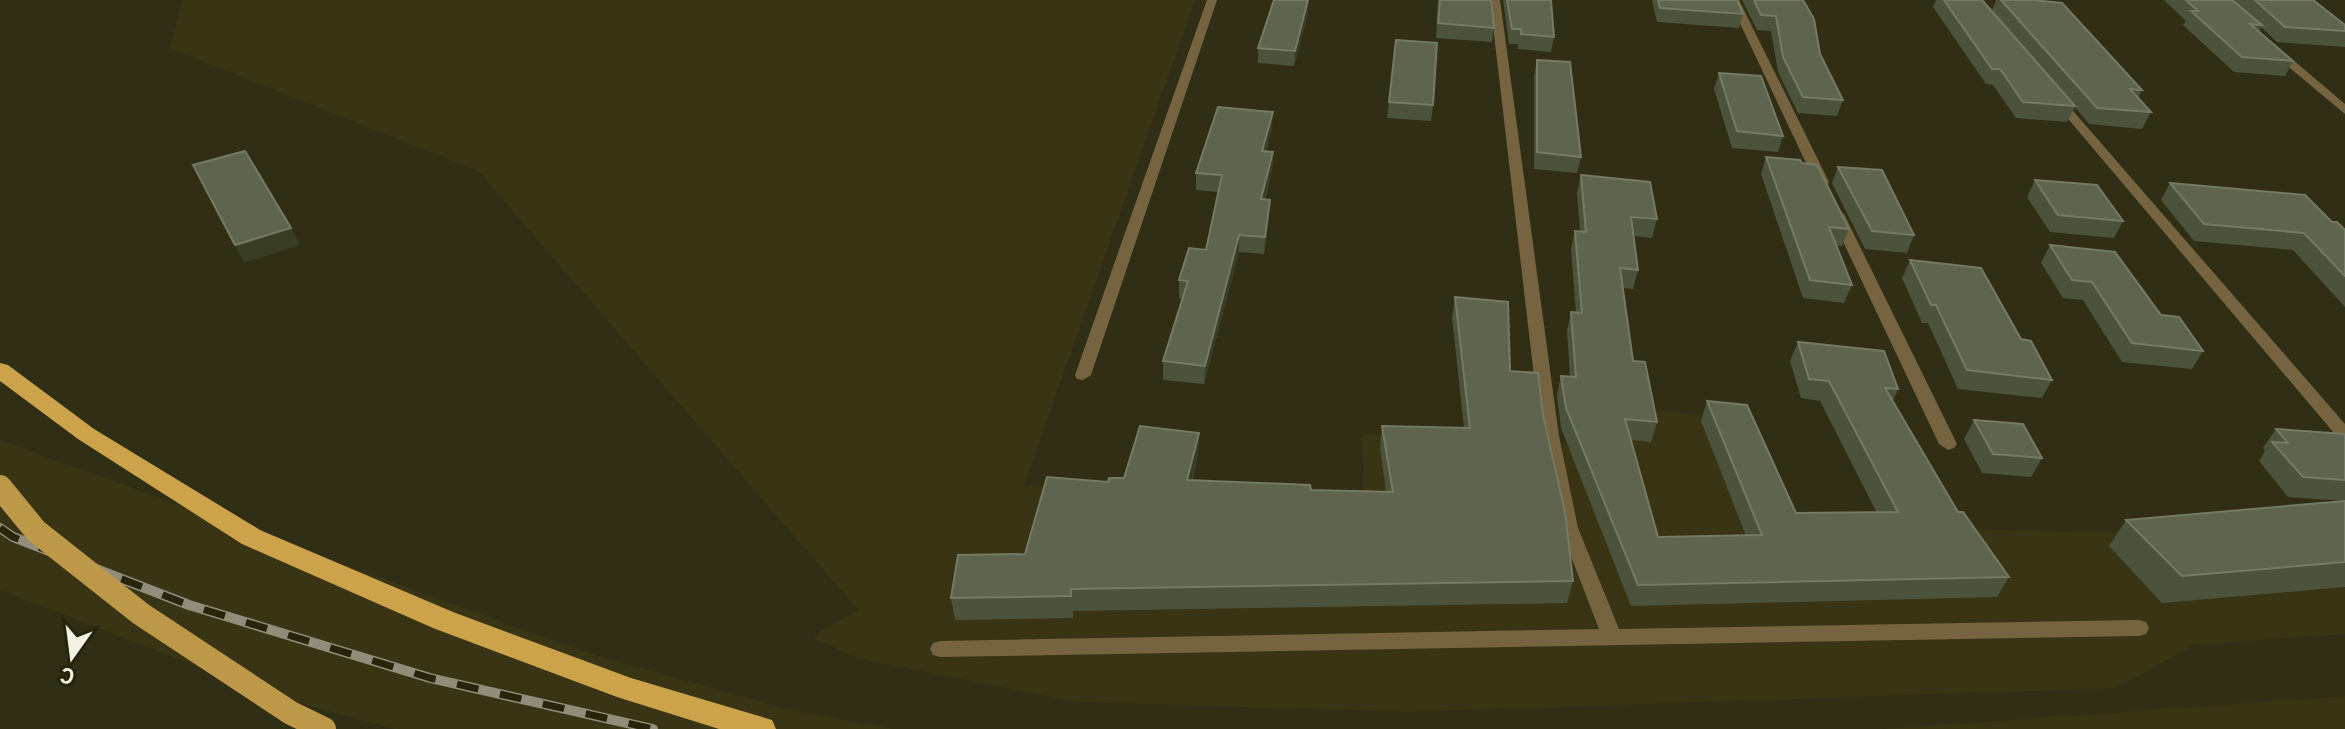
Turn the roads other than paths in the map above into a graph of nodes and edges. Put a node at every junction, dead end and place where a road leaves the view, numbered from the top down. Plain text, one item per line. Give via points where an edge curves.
1 (1212, 0) edge
2 (1495, 0) edge
3 (1734, 0) edge
4 (2262, 39) edge
5 (2046, 85) edge
6 (2345, 110) edge
7 (0, 370) edge
8 (1083, 375) dead end
9 (2345, 435) edge
10 (1948, 444) dead end
11 (0, 487) edge
12 (2139, 628) dead end
13 (1612, 637) junction
14 (940, 649) dead end
15 (324, 729) edge
16 (761, 729) edge

1 - 8 lane
2 - 13 lane via 1550,436 1569,528
3 - 10 lane
4 - 6 lane
5 - 9 lane
7 - 16 highway via 86,434 251,537 443,620 627,689
11 - 15 main road, bridge via 36,531 141,614 291,713
12 - 13 lane
13 - 14 lane

